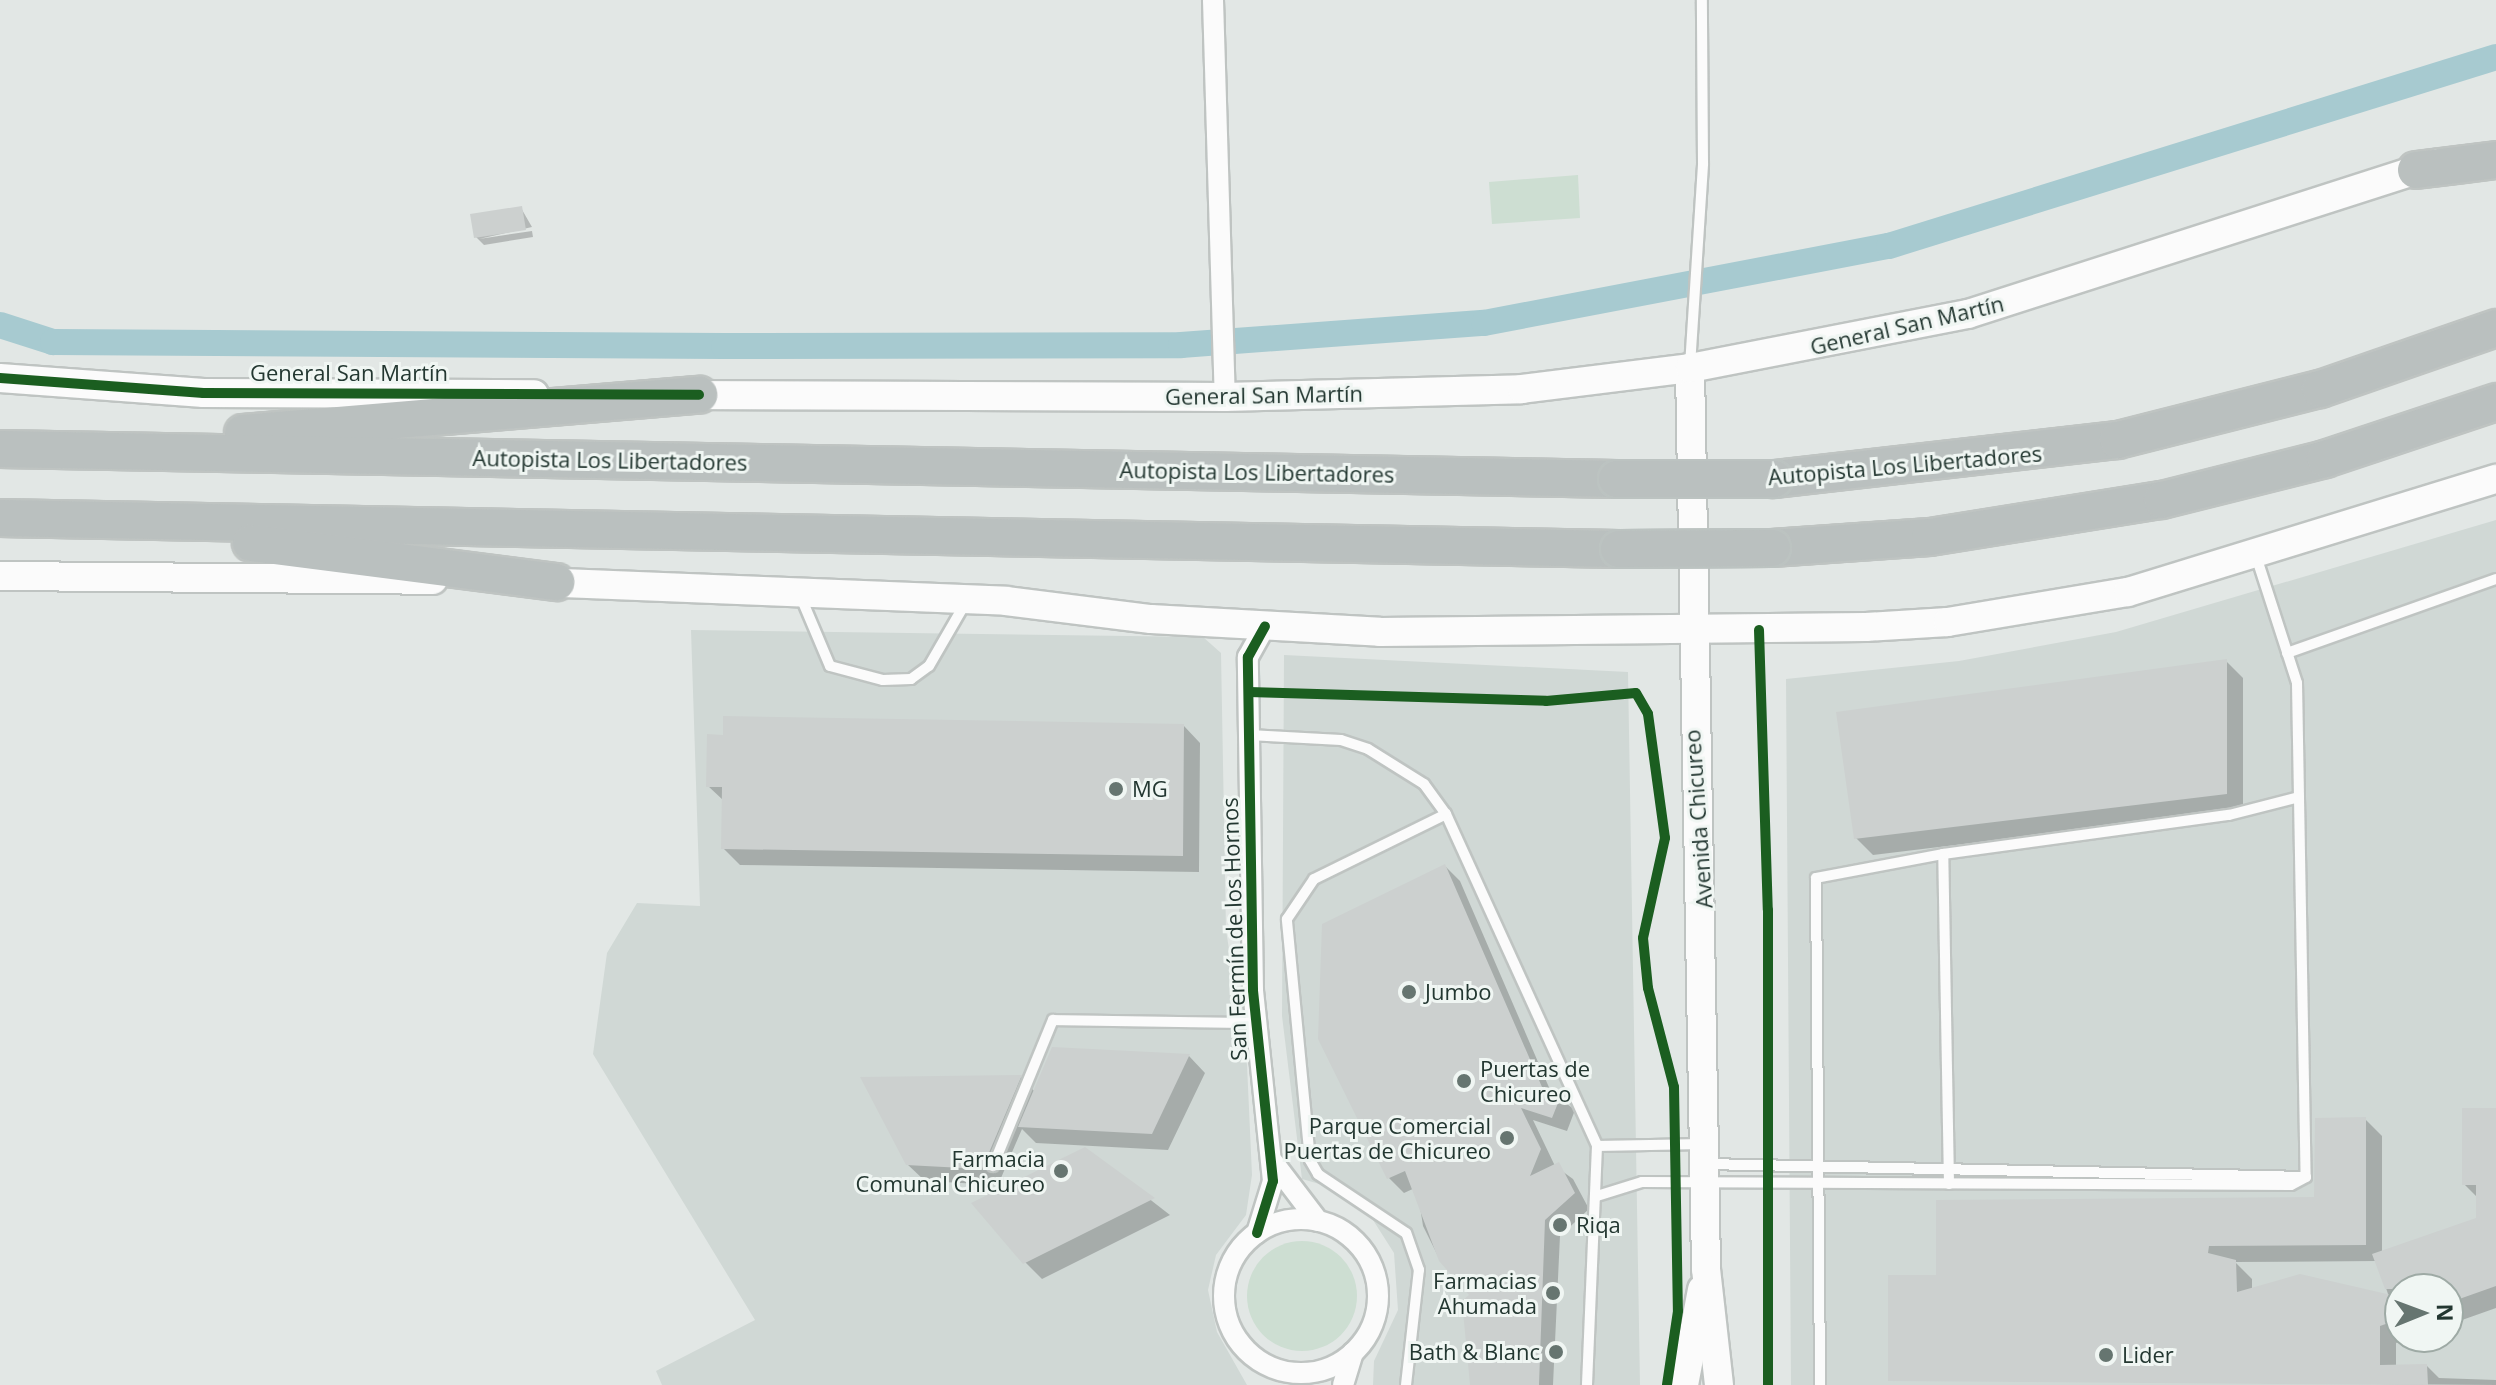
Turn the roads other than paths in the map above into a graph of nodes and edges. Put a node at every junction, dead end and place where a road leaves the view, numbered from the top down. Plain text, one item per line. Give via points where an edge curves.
1 (1213, 0) edge
2 (1702, 0) edge
3 (2496, 143) edge
4 (2496, 160) edge
5 (2416, 170) junction
6 (2496, 328) edge
7 (1690, 368) junction
8 (0, 378) edge
9 (699, 395) junction
10 (1225, 397) junction
11 (2496, 402) edge
12 (0, 449) edge
13 (116, 451) junction
14 (2496, 479) edge
15 (0, 518) edge
16 (99, 519) junction
17 (2256, 556) junction
18 (0, 576) edge
19 (2496, 579) edge
20 (557, 582) junction
21 (797, 590) junction
22 (968, 599) junction
23 (1692, 630) junction
24 (1257, 636) junction
25 (2287, 653) junction
26 (1249, 735) junction
27 (2299, 797) junction
28 (1446, 814) junction
29 (1943, 854) junction
30 (1255, 1023) junction
31 (1597, 1146) junction
32 (1273, 1162) junction
33 (1706, 1164) junction
34 (993, 1166) dead end
35 (1818, 1166) junction
36 (1947, 1167) junction
37 (2306, 1177) junction
38 (1817, 1183) junction
39 (1949, 1184) junction
40 (1597, 1196) junction
41 (1318, 1221) junction
42 (1257, 1233) junction
43 (1706, 1269) junction
44 (1353, 1353) junction
45 (1271, 1367) junction
46 (1286, 1385) edge
47 (1343, 1385) edge
48 (1406, 1385) edge
49 (1587, 1385) edge
50 (1684, 1385) edge
51 (1719, 1385) edge
52 (1820, 1385) edge

1 - 10 street
2 - 7 lane via 1703,163
3 - 5 main road, General San Martín
4 - 5 highway
5 - 7 main road, General San Martín via 1968,314
6 - 13 highway, Autopista Los Libertadores, bridge via 2320,389 2118,440 1774,479
7 - 10 main road, General San Martín via 1522,389
7 - 23 main road, Avenida Chicureo
8 - 9 main road, General San Martín via 203,393
9 - 10 main road, General San Martín
9 - 13 highway
11 - 16 highway, bridge via 2325,459 2162,500 1930,537 1772,548
12 - 13 highway, Autopista Los Libertadores
14 - 17 main road
15 - 16 highway
16 - 20 highway
17 - 23 main road via 2075,604 1948,622
17 - 25 lane
18 - 20 main road
19 - 25 lane
20 - 21 main road
21 - 22 main road
21 - 22 lane via 830,666 883,680 911,679 929,666
22 - 24 main road via 1228,624
23 - 24 main road
23 - 33 main road, Avenida Chicureo via 1704,858
24 - 26 street, San Fermín de los Hornos
25 - 27 lane via 2297,683
26 - 28 lane via 1341,740 1368,749 1424,784
26 - 30 street, San Fermín de los Hornos
27 - 29 lane via 2229,815
27 - 37 lane
28 - 31 lane
28 - 48 lane via 1314,879 1287,919 1310,1160 1318,1174 1406,1233 1419,1270
29 - 35 lane via 1816,878
29 - 36 lane
30 - 32 street, San Fermín de los Hornos
30 - 34 lane via 1053,1020
31 - 33 lane
31 - 40 lane
32 - 41 street, San Fermín de los Hornos
32 - 42 street, San Fermín de los Hornos
33 - 35 lane
33 - 38 lane
33 - 40 lane
33 - 43 main road, Avenida Chicureo
35 - 36 lane
35 - 38 lane
36 - 37 lane
36 - 39 lane
37 - 39 lane via 2291,1185
38 - 39 lane
38 - 52 lane
40 - 49 lane
41 - 42 street via 1286,1220
41 - 44 street via 1346,1233 1373,1269 1376,1314
42 - 45 street via 1231,1266 1225,1307 1236,1337
43 - 50 main road, Avenida Chicureo
43 - 51 main road, Avenida Chicureo
44 - 45 street via 1323,1370
44 - 47 street
45 - 46 street

